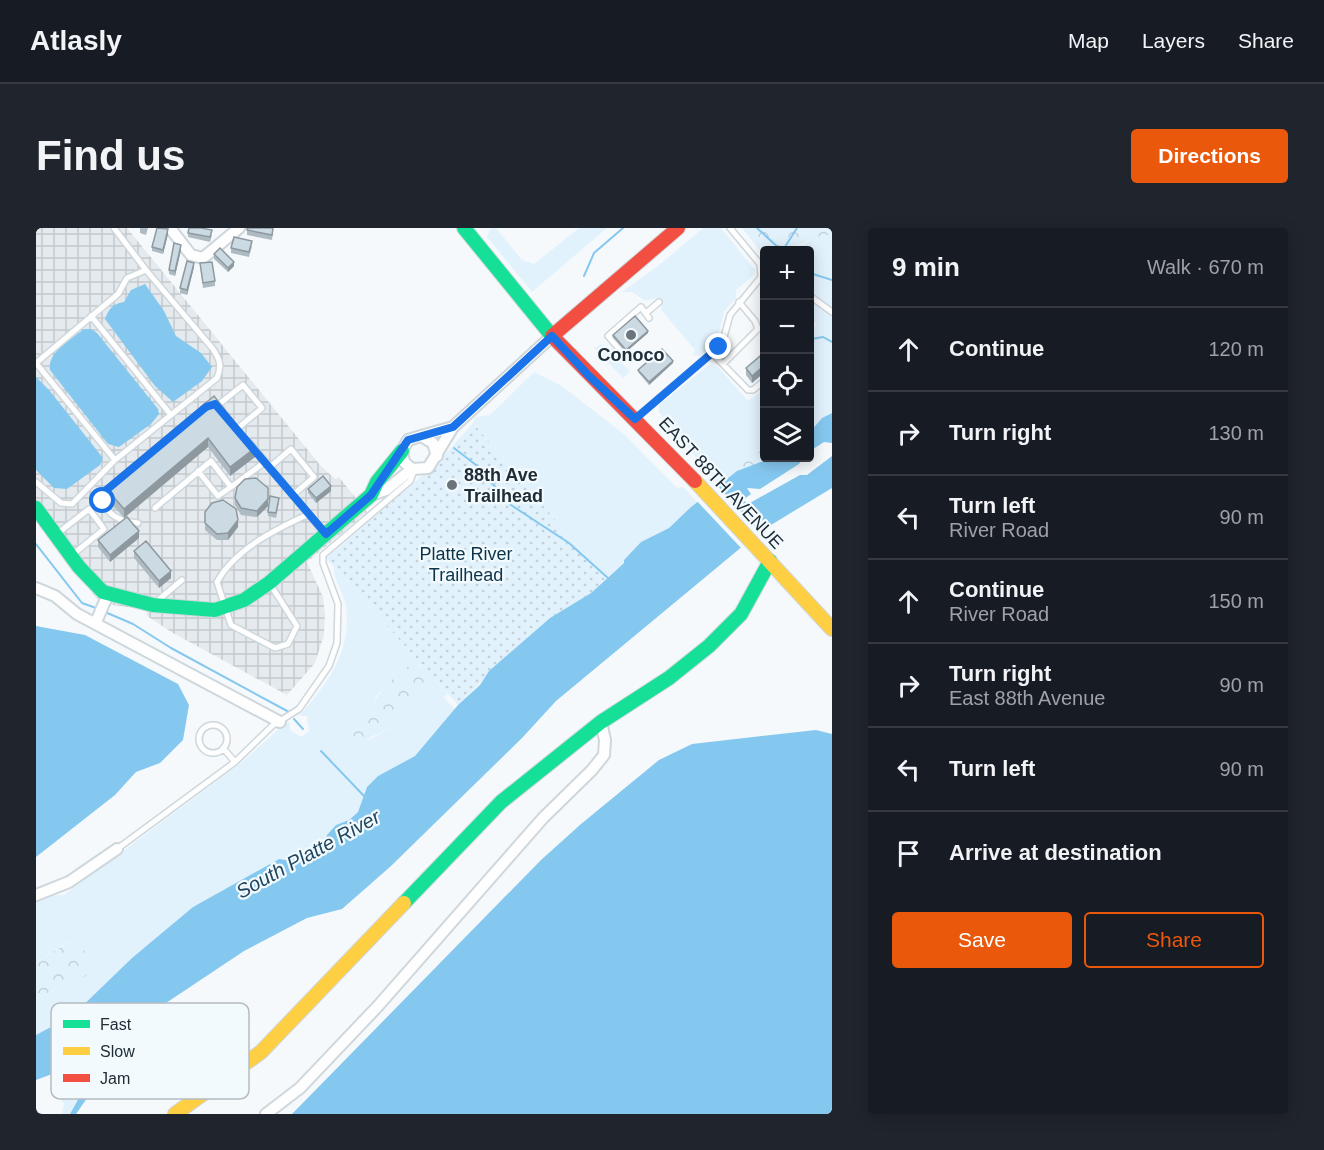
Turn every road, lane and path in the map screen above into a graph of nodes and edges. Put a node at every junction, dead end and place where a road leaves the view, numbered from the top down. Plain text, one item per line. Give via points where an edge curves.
1 (114, 228) edge
2 (170, 228) edge
3 (240, 228) edge
4 (464, 228) edge
5 (678, 228) edge
6 (730, 228) edge
7 (146, 270) junction
8 (814, 299) edge
9 (659, 302) dead end
10 (739, 302) junction
11 (832, 312) edge
12 (91, 316) junction
13 (760, 328) edge
14 (760, 331) edge
15 (552, 336) junction
16 (712, 352) junction
17 (625, 356) dead end
18 (36, 363) edge
19 (723, 364) junction
20 (760, 385) edge
21 (211, 404) edge
22 (218, 405) junction
23 (225, 413) edge
24 (171, 415) junction
25 (635, 419) junction
26 (231, 420) edge
27 (453, 427) junction
28 (238, 428) junction
29 (421, 436) junction
30 (402, 451) junction
31 (437, 456) junction
32 (115, 460) junction
33 (265, 462) junction
34 (270, 467) junction
35 (413, 470) junction
36 (198, 471) junction
37 (36, 482) edge
38 (113, 485) edge
39 (231, 487) junction
40 (293, 495) junction
41 (371, 495) junction
42 (36, 508) edge
43 (155, 508) dead end
44 (309, 514) junction
45 (138, 523) dead end
46 (56, 534) junction
47 (326, 534) junction
48 (71, 556) junction
49 (770, 561) junction
50 (182, 580) dead end
51 (268, 583) junction
52 (36, 588) edge
53 (106, 598) junction
54 (153, 605) junction
55 (224, 608) junction
56 (97, 619) junction
57 (832, 629) edge
58 (284, 720) junction
59 (601, 722) junction
60 (223, 748) junction
61 (235, 762) junction
62 (117, 849) joint
63 (36, 895) edge
64 (249, 1061) edge
65 (196, 1099) edge
66 (175, 1114) edge
67 (266, 1114) edge

1 - 7 lane
2 - 3 street via 191,255 203,258
4 - 15 street, EAST 88TH AVENUE
5 - 15 street
6 - 10 lane via 762,268 761,277
7 - 12 lane via 127,278 118,294
7 - 24 lane via 219,359 217,378
8 - 11 lane
9 - 17 lane via 648,315 641,307 608,336
10 - 13 lane
10 - 16 lane via 728,319 725,340
12 - 18 lane
12 - 24 lane
14 - 19 lane
15 - 25 street, EAST 88TH AVENUE
15 - 27 street
16 - 19 lane
16 - 25 lane
18 - 32 lane
19 - 20 lane via 748,390
21 - 22 lane
22 - 23 lane
22 - 28 lane via 243,385 262,408
24 - 32 lane
25 - 49 street, EAST 88TH AVENUE
26 - 28 lane
27 - 29 street
27 - 31 street
28 - 33 lane
29 - 30 street via 408,440
29 - 31 street via 433,442
30 - 35 street via 404,462
30 - 41 street
31 - 35 street via 428,468
32 - 37 lane via 67,505
33 - 34 lane
33 - 39 lane
34 - 40 lane
34 - 40 lane via 291,449 314,477
35 - 41 street via 386,490
35 - 58 lane via 410,481 323,555 338,604 337,644 329,666 296,711
36 - 39 lane via 219,496
36 - 39 lane via 211,461
36 - 43 lane
38 - 45 lane via 102,495 106,507 117,520
40 - 44 lane
41 - 47 street
42 - 46 street
44 - 47 lane
44 - 55 lane via 277,529 225,567 217,582
46 - 48 street
46 - 48 lane via 89,509 104,529
47 - 51 street
48 - 53 street
49 - 57 street, EAST 88TH AVENUE
49 - 59 street via 741,614 709,646 669,678
50 - 54 lane
51 - 55 street
51 - 55 lane via 297,626 288,644 275,648 231,625
52 - 56 street via 55,596 77,614
53 - 54 street
53 - 56 street
54 - 55 street via 196,610
56 - 58 street
58 - 61 lane via 272,726
59 - 64 street via 501,802
59 - 67 street via 604,755 592,770 543,819 378,1006 300,1088
60 - 60 lane via 226,739 220,727 211,725 202,730 199,743 205,750 213,753
60 - 61 lane
61 - 62 lane
62 - 63 street via 69,882
65 - 66 street

